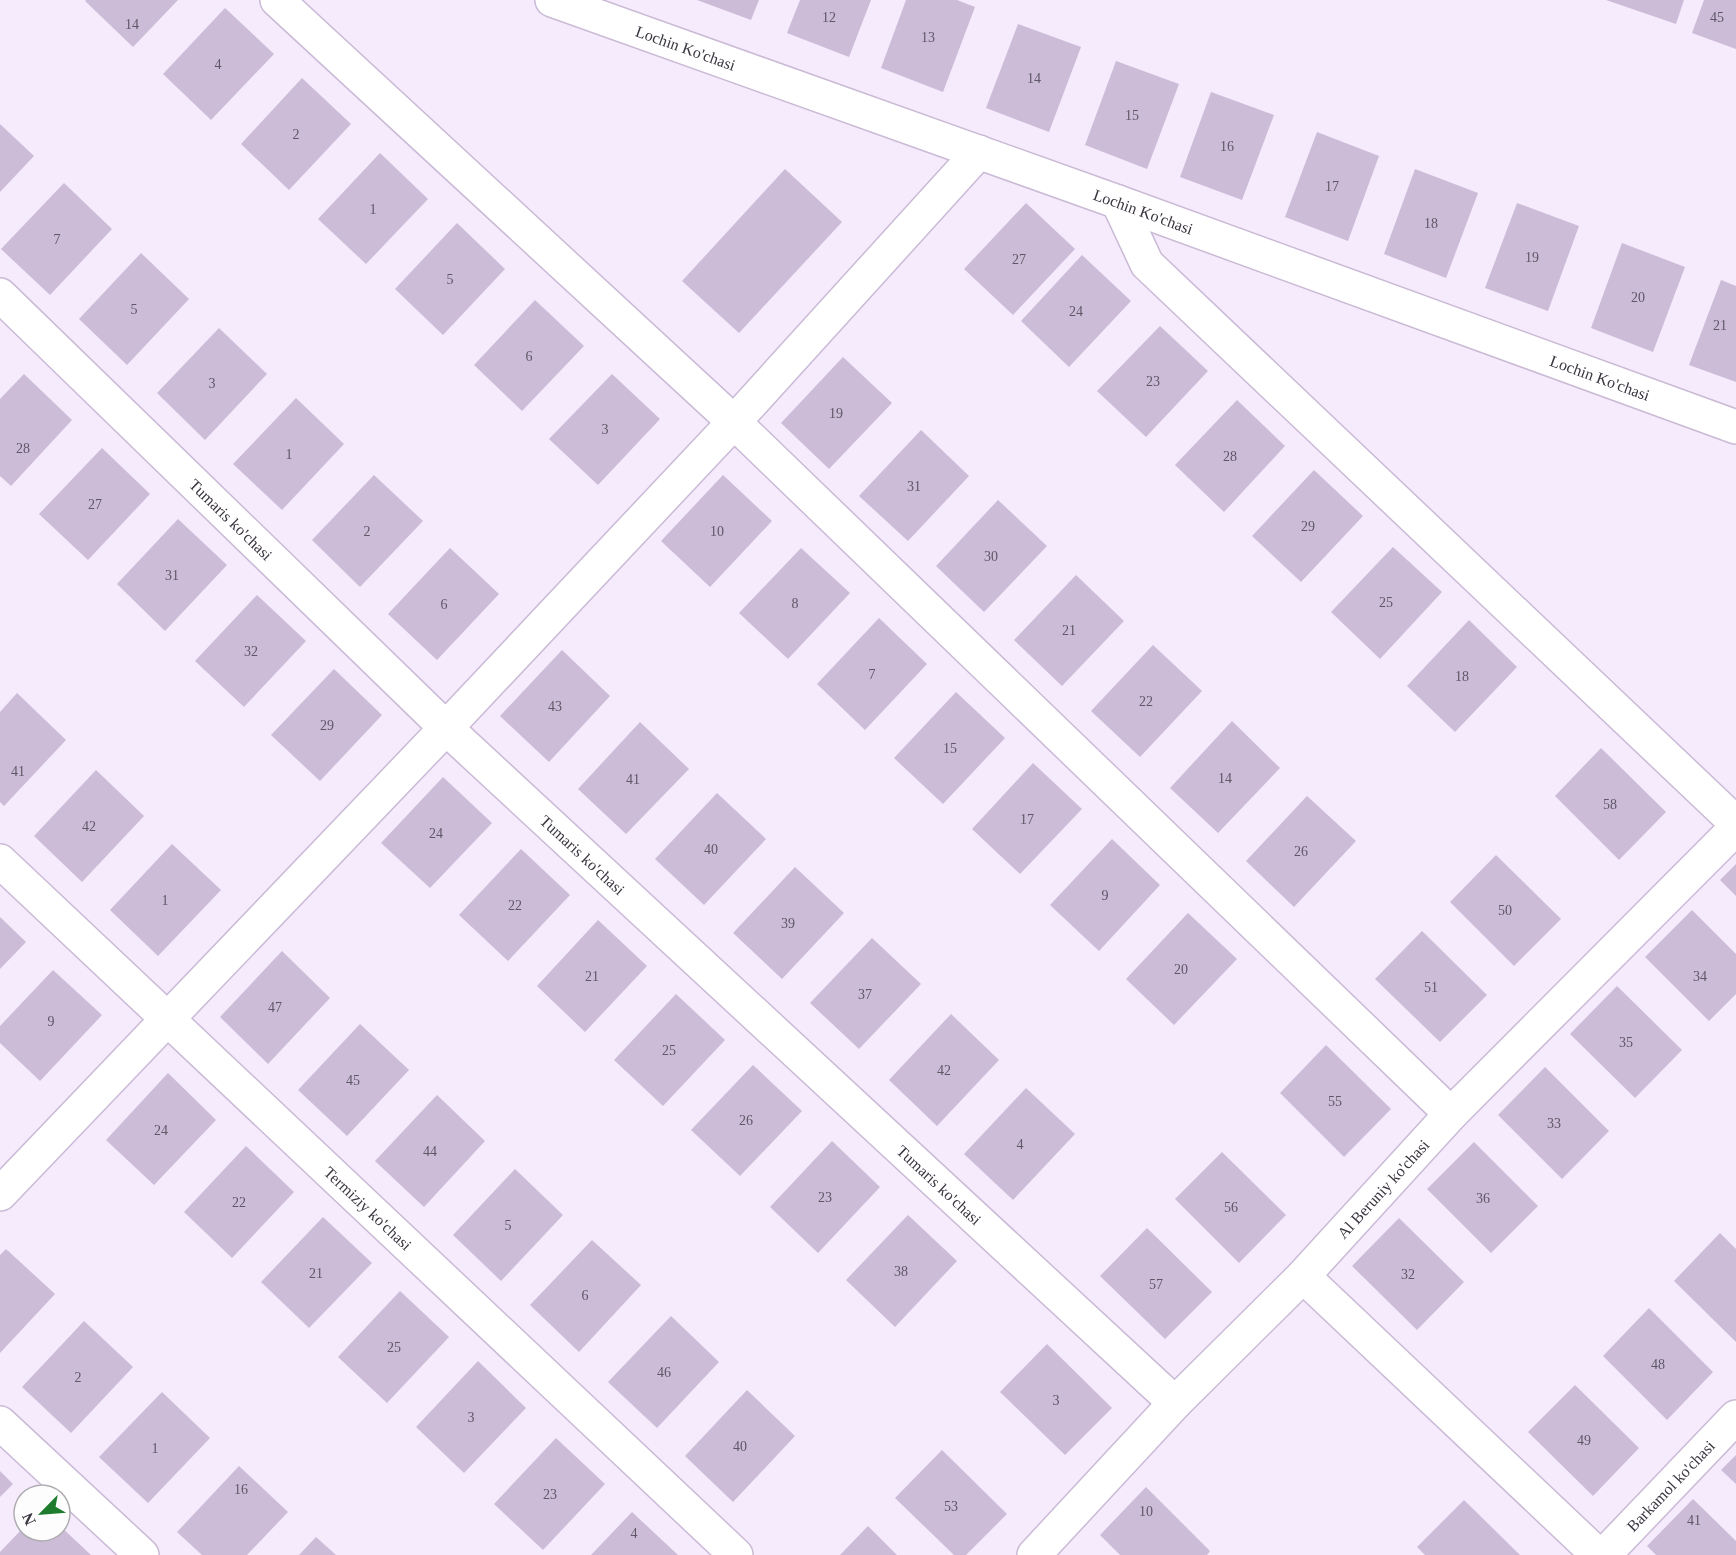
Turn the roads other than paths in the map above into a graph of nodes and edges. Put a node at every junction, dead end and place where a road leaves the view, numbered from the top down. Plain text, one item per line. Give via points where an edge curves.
1 (277, 0) edge
2 (552, 0) edge
3 (979, 152) junction
4 (1118, 202) junction
5 (0, 295) edge
6 (734, 422) junction
7 (1736, 427) edge
8 (446, 728) junction
9 (1736, 823) edge
10 (1736, 828) edge
11 (0, 861) edge
12 (168, 1017) junction
13 (1451, 1114) junction
14 (0, 1194) edge
15 (1303, 1276) junction
16 (1175, 1403) junction
17 (1736, 1417) edge
18 (0, 1423) edge
19 (142, 1555) edge
20 (736, 1555) edge
21 (1034, 1555) edge
22 (1598, 1555) edge
23 (1604, 1555) edge

1 - 6 street
2 - 3 street, Lochin Ko'chasi
3 - 4 street, Lochin Ko'chasi
3 - 6 street
4 - 7 street, Lochin Ko'chasi
4 - 9 street via 1147,264
5 - 8 street, Tumaris ko'chasi
6 - 8 street
6 - 13 street
8 - 12 street
8 - 16 street, Tumaris ko'chasi
10 - 13 street, Al Beruniy ko'chasi
11 - 12 street, Termiziy ko'chasi
12 - 14 street
12 - 20 street, Termiziy ko'chasi
13 - 15 street, Al Beruniy ko'chasi
15 - 16 street, Al Beruniy ko'chasi
15 - 22 street
16 - 21 street, Al Beruniy ko'chasi
17 - 23 street, Barkamol ko'chasi
18 - 19 street

